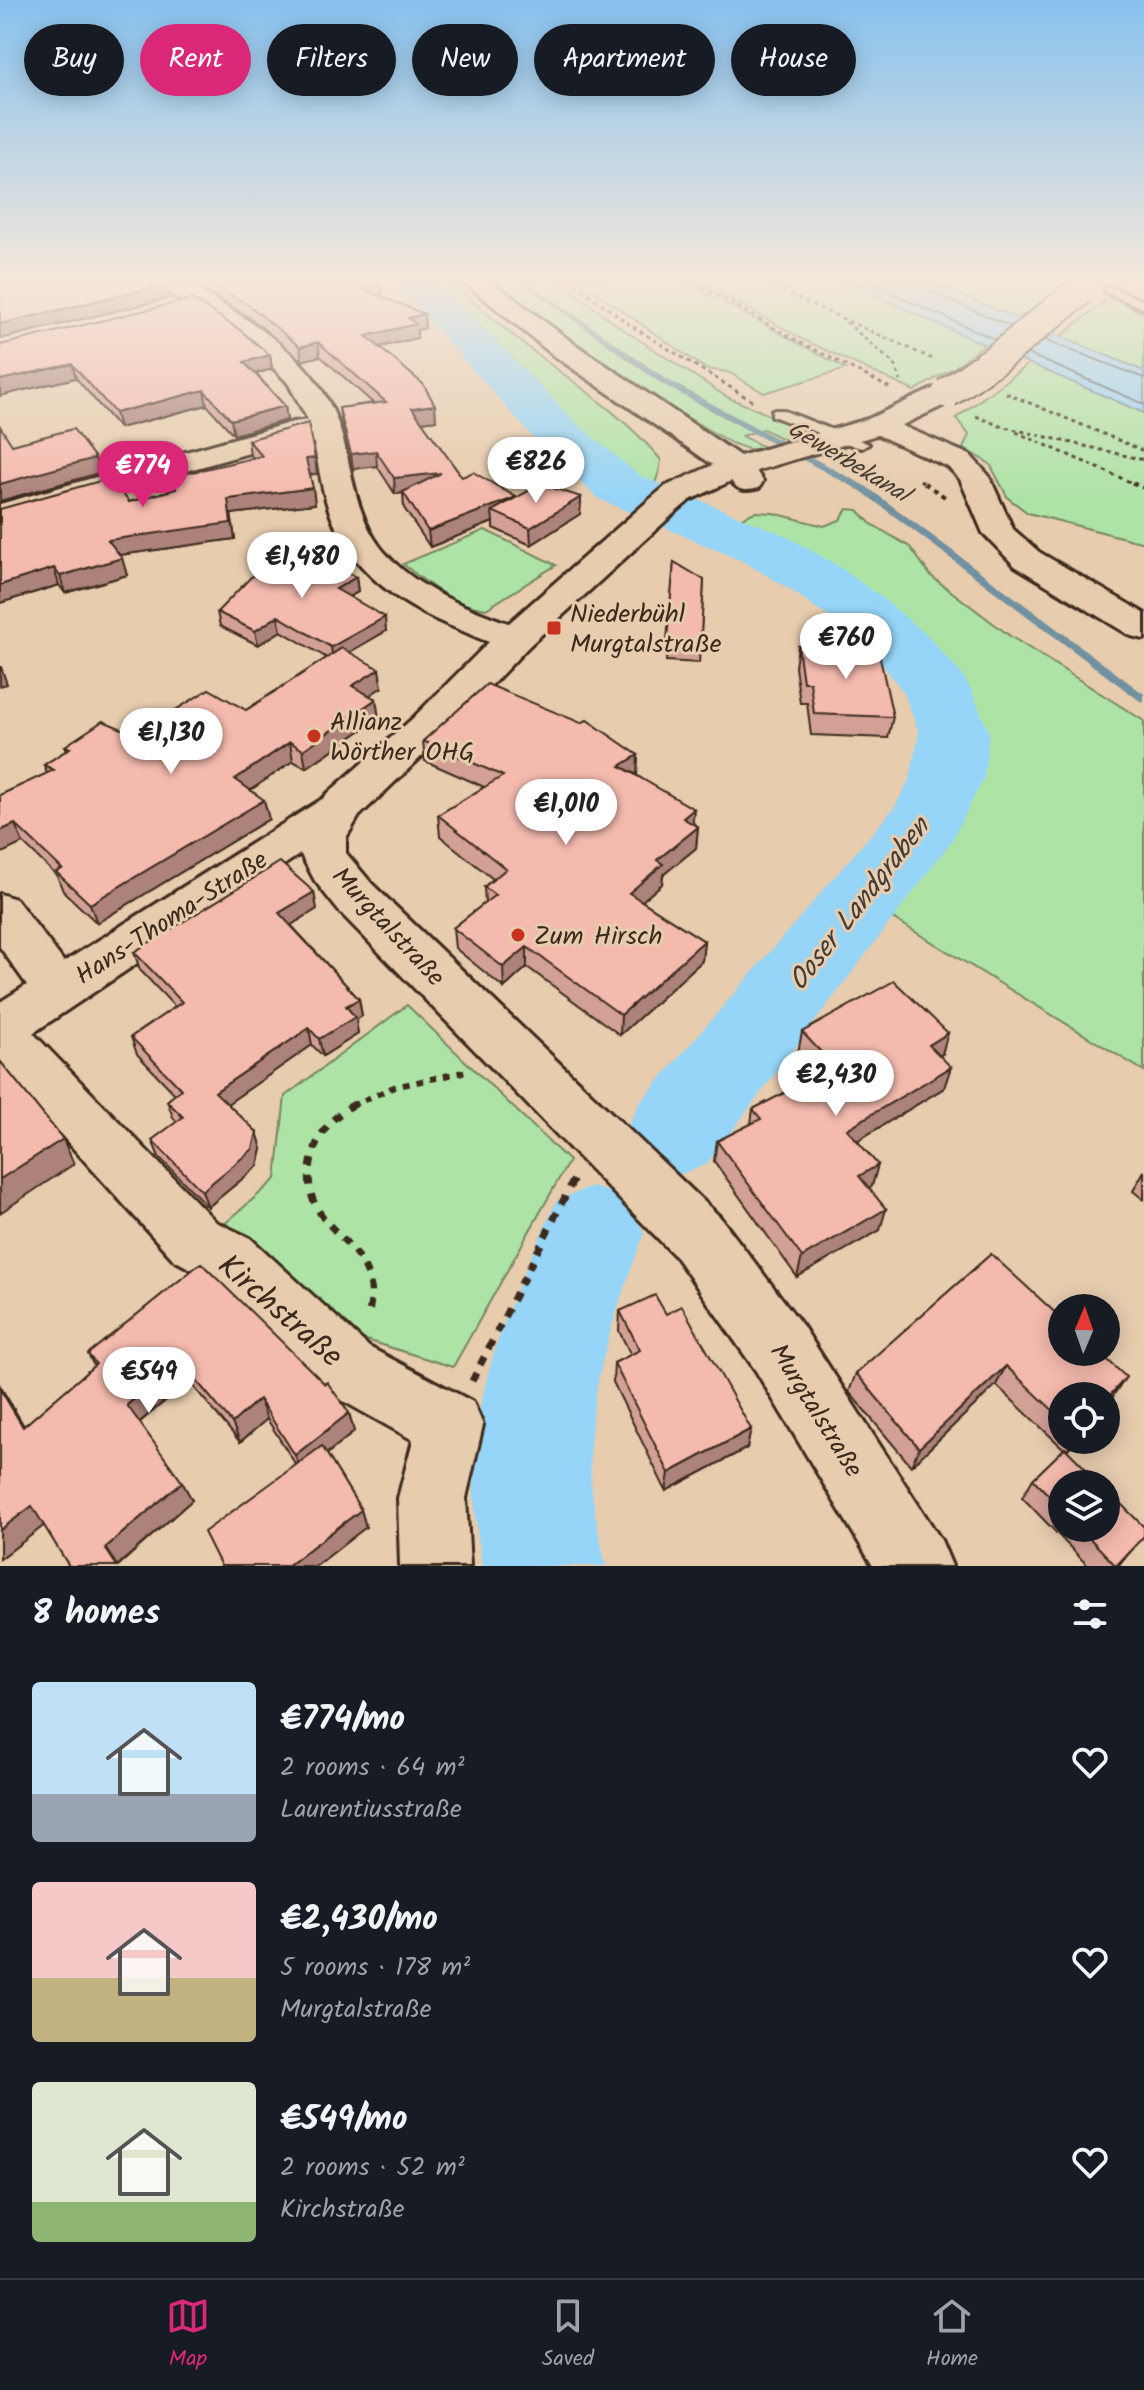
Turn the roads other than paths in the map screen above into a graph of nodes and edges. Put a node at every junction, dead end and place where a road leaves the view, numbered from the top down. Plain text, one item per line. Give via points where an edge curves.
1 (273, 352) edge
2 (569, 352) edge
3 (1005, 352) edge
4 (777, 413) road end
5 (666, 420) junction
6 (323, 422) junction
7 (831, 447) junction
8 (741, 474) junction
9 (672, 508) junction
10 (0, 514) edge
11 (1144, 628) edge
12 (515, 638) junction
13 (342, 806) junction
14 (0, 911) edge
15 (58, 990) junction
16 (0, 1030) edge
17 (435, 1566) edge
18 (915, 1566) edge

1 - 6 street via 295,373
2 - 5 main road
3 - 7 main road, bridge via 956,403
4 - 7 lane
5 - 8 main road
5 - 9 main road via 683,469
6 - 10 street
6 - 12 street via 344,510 359,542 393,582 451,616
7 - 8 main road
7 - 11 street via 959,461 974,476 999,533 1027,559
8 - 9 main road
8 - 9 main road via 738,496 712,510
9 - 12 main road, Murgtalstraße via 603,557
12 - 13 main road, Murgtalstraße
13 - 15 street, Hans-Thoma-Straße
13 - 18 main road, Murgtalstraße via 323,838 323,853 332,869 698,1237 779,1348
14 - 15 street
15 - 16 street, Hans-Thoma-Straße
16 - 17 street, Kirchstraße via 195,1241 229,1258 347,1369 450,1425 432,1498

